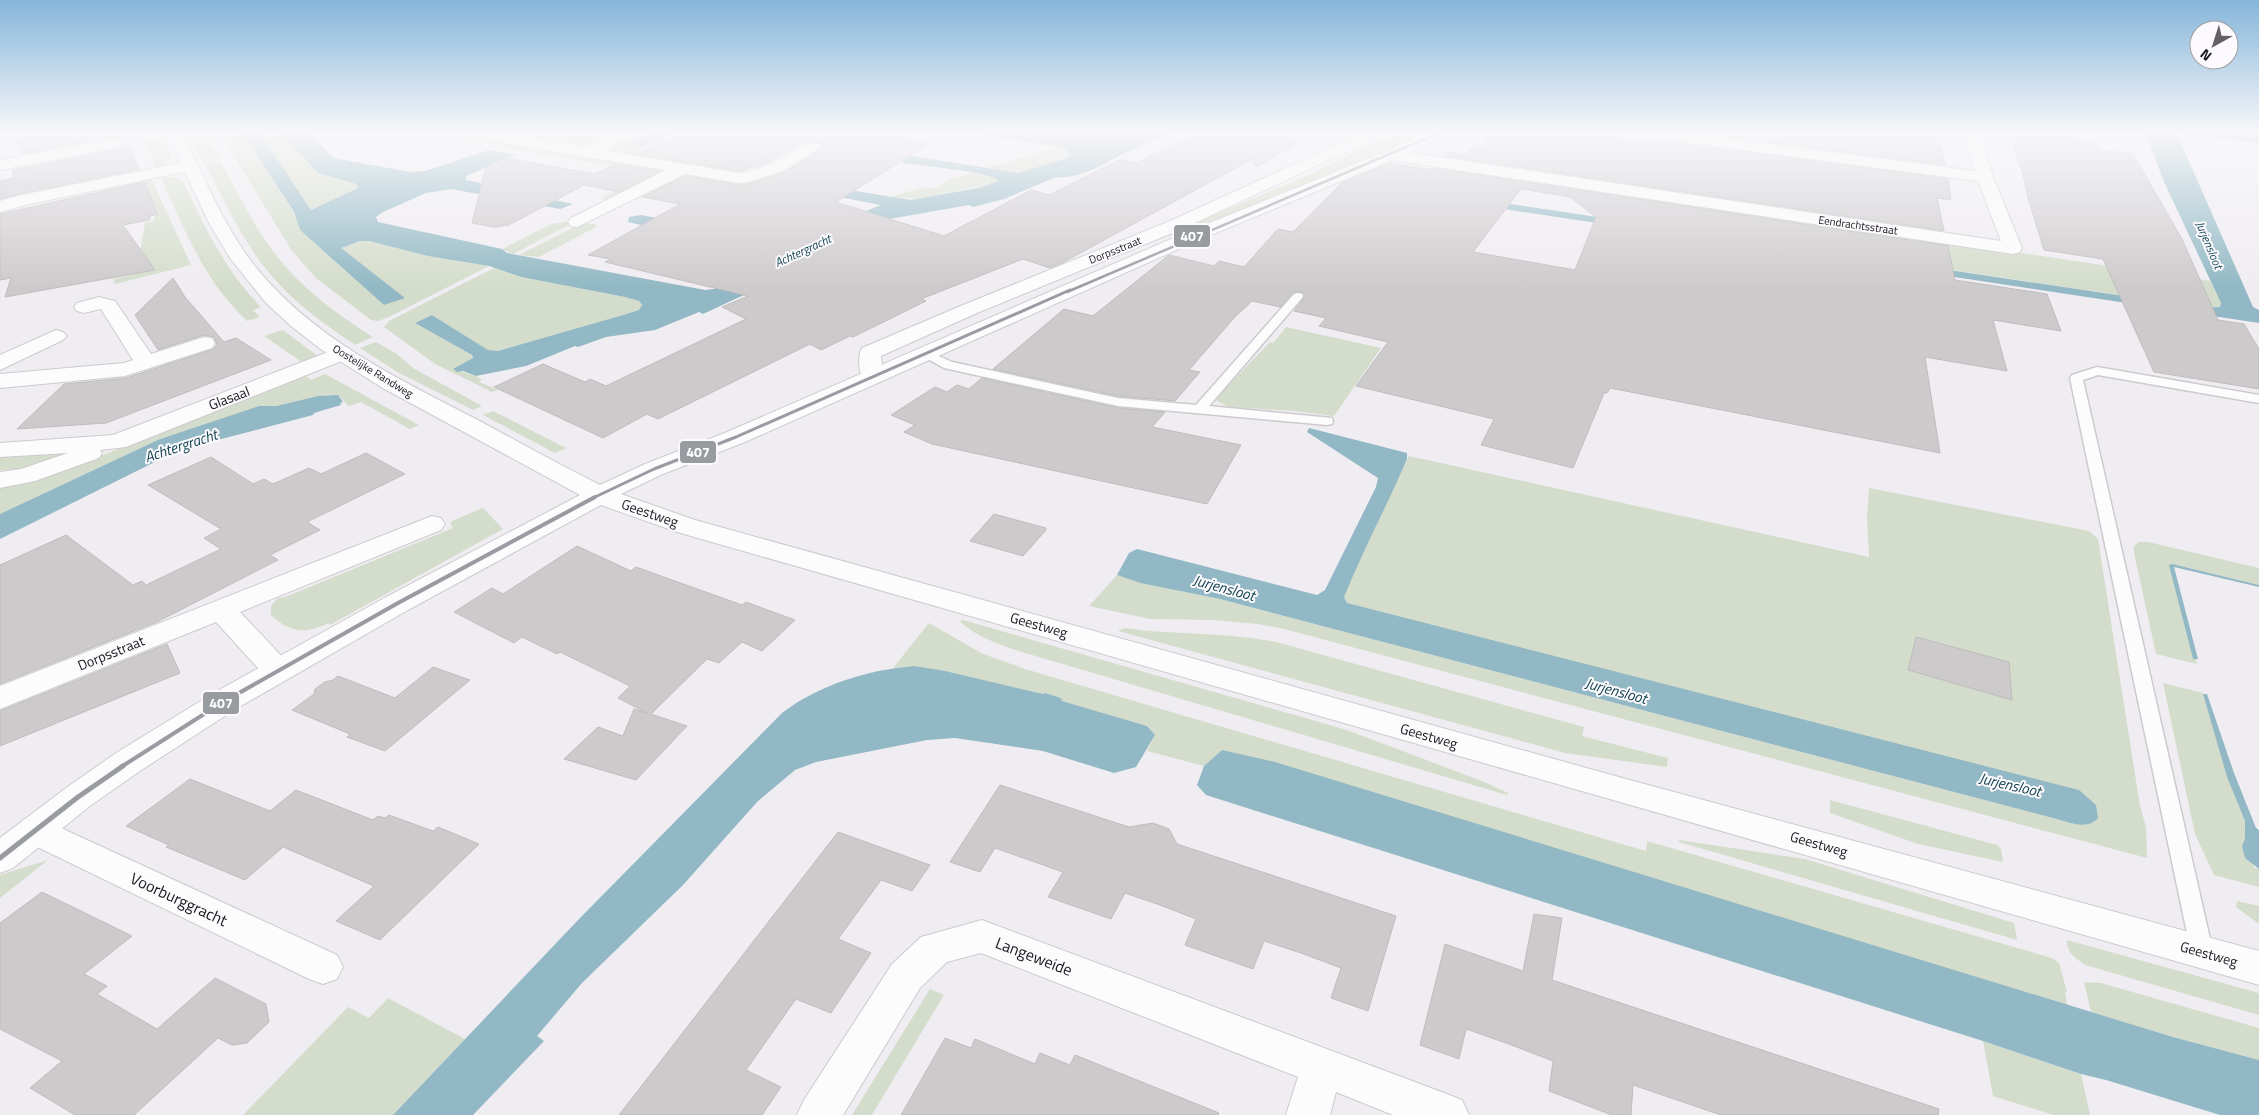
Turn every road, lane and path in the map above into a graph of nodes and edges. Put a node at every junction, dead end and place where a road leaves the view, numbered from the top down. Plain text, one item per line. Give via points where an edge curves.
1 (101, 184) edge
2 (200, 184) edge
3 (653, 184) edge
4 (1265, 184) edge
5 (1320, 184) edge
6 (1585, 184) edge
7 (1987, 184) edge
8 (0, 207) edge
9 (577, 222) dead end
10 (1298, 296) dead end
11 (84, 307) dead end
12 (56, 336) dead end
13 (204, 343) dead end
14 (341, 353) junction
15 (924, 353) junction
16 (0, 363) edge
17 (146, 363) junction
18 (872, 376) junction
19 (0, 380) edge
20 (2259, 399) edge
21 (1199, 410) junction
22 (1327, 421) dead end
23 (117, 442) junction
24 (0, 450) edge
25 (0, 480) edge
26 (601, 494) junction
27 (432, 524) dead end
28 (221, 609) junction
29 (278, 671) junction
30 (0, 698) edge
31 (36, 830) junction
32 (0, 858) edge
33 (2202, 952) junction
34 (323, 968) dead end
35 (2259, 968) edge
36 (1322, 1067) junction
37 (819, 1115) edge
38 (1308, 1115) edge
39 (1447, 1115) edge

1 - 8 street
2 - 14 street, Oostelijke Randweg via 250,273 288,312
3 - 9 street
4 - 18 street, Dorpsstraat via 1176,225 870,353
5 - 15 street
6 - 7 street, Eendrachtsstraat via 2013,248
10 - 21 lane
11 - 17 street via 99,303 108,305
12 - 16 street
13 - 17 street
14 - 23 street, Glasaal
14 - 26 street, Oostelijke Randweg via 407,392
15 - 18 street
15 - 21 lane via 948,365 1118,402
17 - 19 street via 125,369
18 - 26 street
20 - 33 lane via 2098,371 2076,378
21 - 22 lane
23 - 24 street, Glasaal
23 - 25 street, Glasaal via 38,472
26 - 29 street
26 - 33 street, Geestweg via 686,526
27 - 28 street, Dorpsstraat
28 - 29 street
28 - 30 street, Dorpsstraat
29 - 31 street via 135,758
31 - 32 street
31 - 34 street, Voorburggracht
33 - 35 street, Geestweg
36 - 37 street, Langeweide via 982,936 935,949 906,976
36 - 38 street
36 - 39 street, Langeweide

